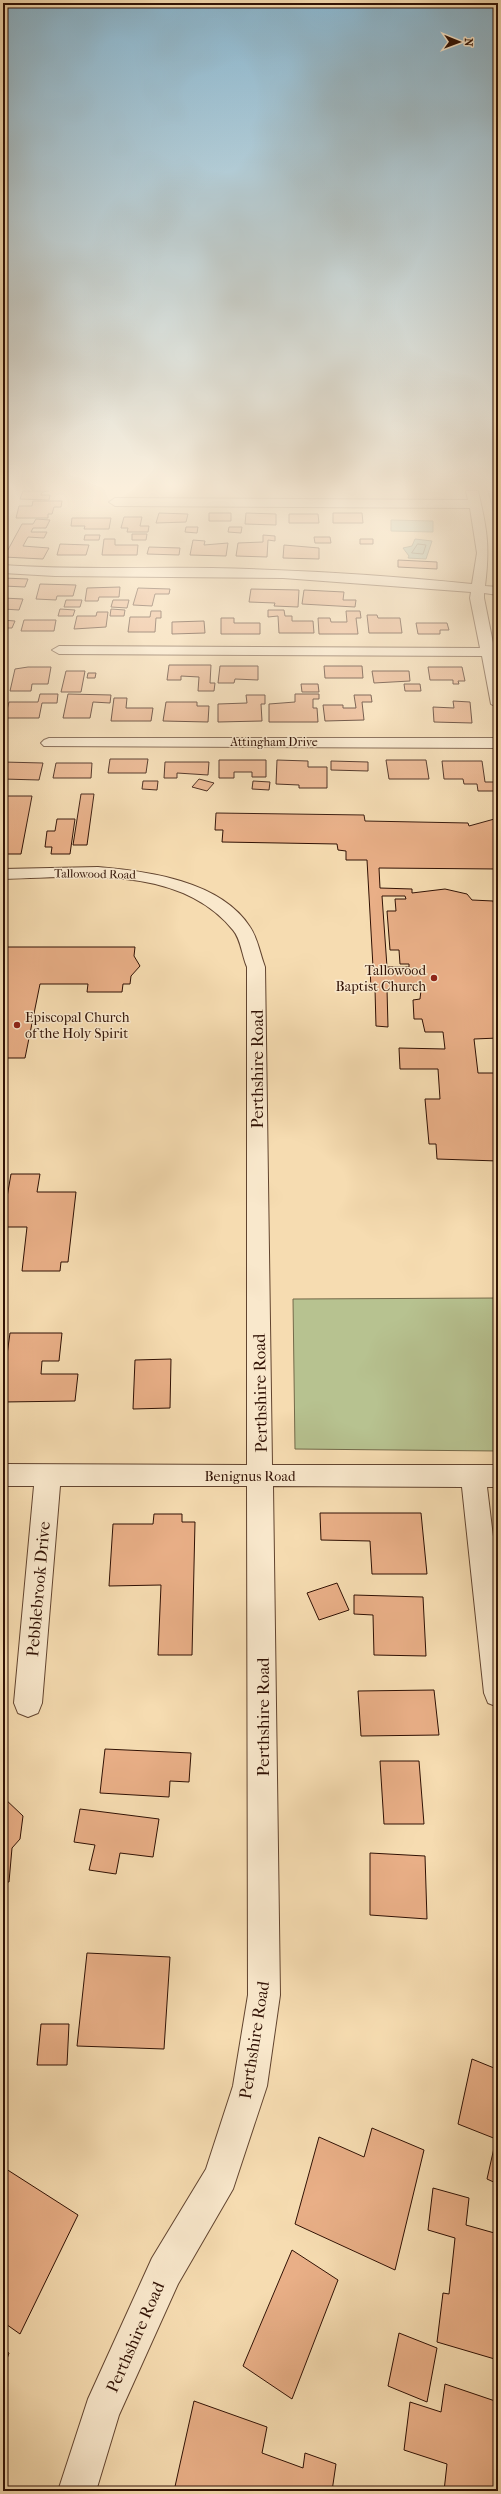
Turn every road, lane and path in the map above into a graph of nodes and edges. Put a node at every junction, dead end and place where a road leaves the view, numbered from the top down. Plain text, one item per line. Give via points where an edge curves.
1 (479, 607) edge
2 (59, 650) dead end
3 (486, 652) junction
4 (498, 704) edge
5 (49, 743) dead end
6 (498, 743) edge
7 (3, 874) edge
8 (226, 914) joint
9 (3, 1475) edge
10 (48, 1475) junction
11 (261, 1476) junction
12 (485, 1476) edge
13 (498, 1693) edge
14 (28, 1702) dead end
15 (76, 2491) edge

1 - 3 street
2 - 3 street
3 - 4 street
5 - 6 street, Attingham Drive
7 - 8 street, Tallowood Road via 139,874 173,883 213,902
8 - 11 street, Perthshire Road via 242,928 256,967
9 - 10 street, Benignus Road
10 - 11 street, Benignus Road
10 - 14 street, Pebblebrook Drive
11 - 12 street, Benignus Road
11 - 15 street, Perthshire Road via 264,1995 250,2086 221,2177 165,2271 101,2412
12 - 13 street

